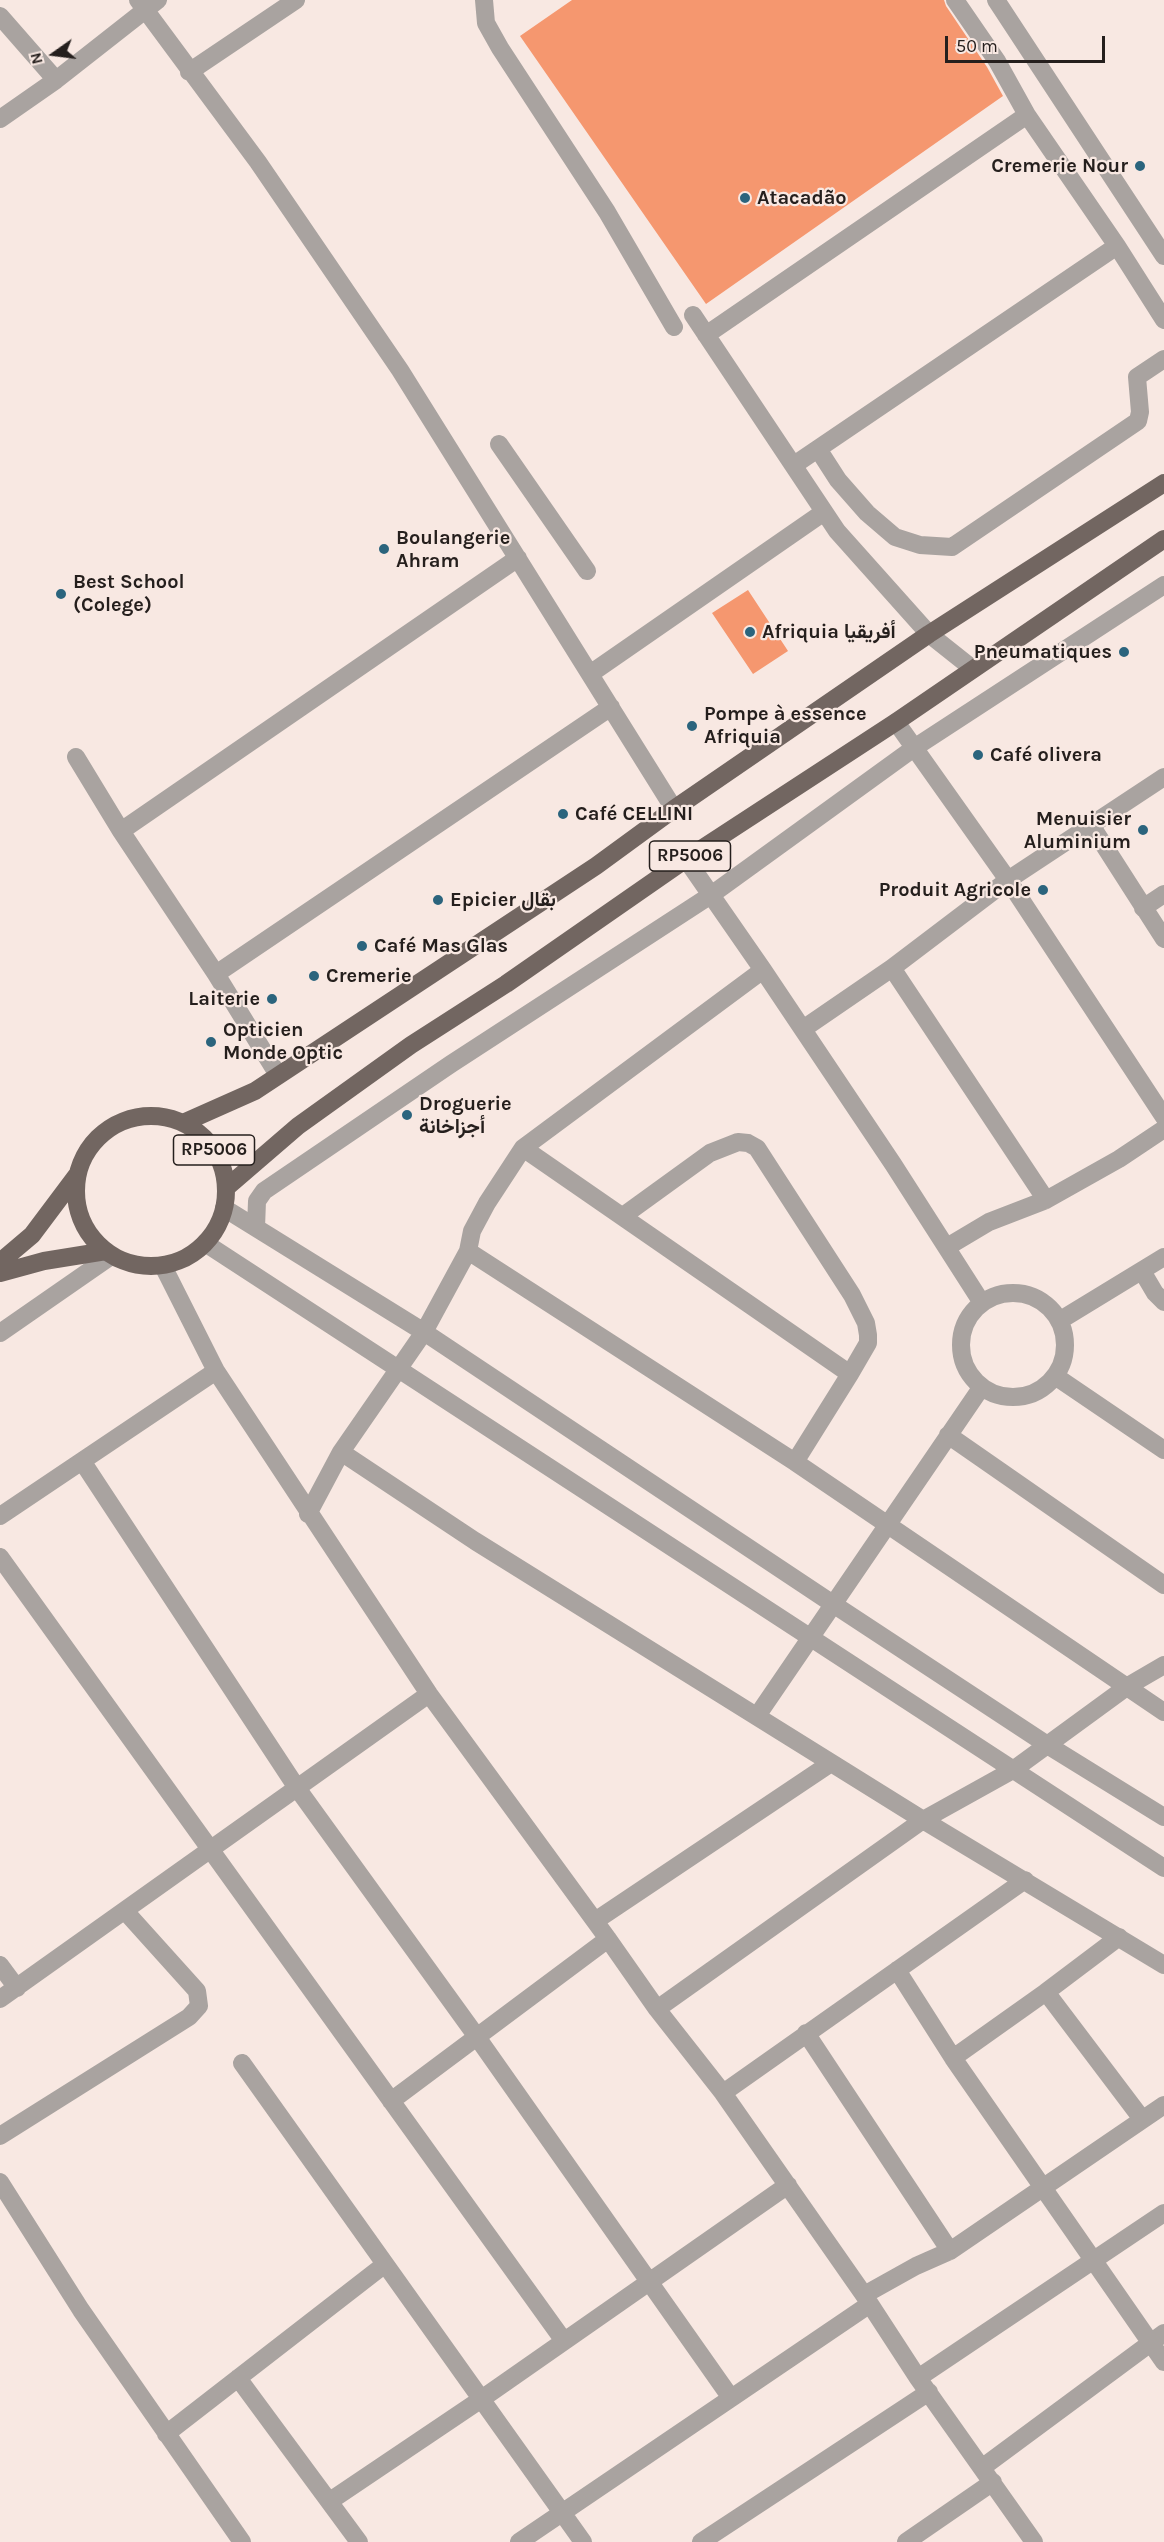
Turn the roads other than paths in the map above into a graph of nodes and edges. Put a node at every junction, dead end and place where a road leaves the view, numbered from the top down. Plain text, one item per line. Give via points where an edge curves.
1 (296, 0) edge
2 (484, 0) edge
3 (955, 0) edge
4 (996, 0) edge
5 (147, 3) edge
6 (0, 16) edge
7 (189, 72) junction
8 (56, 80) junction
9 (1027, 115) junction
10 (0, 119) edge
11 (1116, 246) junction
12 (1164, 256) edge
13 (693, 315) dead end
14 (1164, 320) edge
15 (674, 327) dead end
16 (706, 335) junction
17 (1164, 359) edge
18 (499, 444) dead end
19 (818, 449) junction
20 (794, 465) junction
21 (1164, 483) edge
22 (824, 512) junction
23 (1164, 539) edge
24 (518, 558) junction
25 (587, 571) dead end
26 (1164, 585) edge
27 (929, 634) junction
28 (973, 669) junction
29 (590, 674) junction
30 (611, 707) junction
31 (896, 722) junction
32 (914, 748) junction
33 (76, 757) dead end
34 (1164, 777) edge
35 (674, 809) junction
36 (1090, 825) junction
37 (121, 831) junction
38 (686, 859) junction
39 (1008, 880) junction
40 (711, 894) junction
41 (1164, 894) edge
42 (1143, 908) junction
43 (1164, 939) edge
44 (892, 968) junction
45 (763, 970) junction
46 (216, 974) junction
47 (803, 1029) junction
48 (278, 1075) junction
49 (1164, 1117) edge
50 (183, 1123) junction
51 (1164, 1129) edge
52 (523, 1148) junction
53 (77, 1174) junction
54 (226, 1188) junction
55 (1046, 1200) junction
56 (224, 1208) junction
57 (623, 1216) junction
58 (256, 1228) junction
59 (205, 1243) junction
60 (947, 1247) junction
61 (468, 1251) junction
62 (108, 1253) junction
63 (1164, 1257) edge
64 (0, 1262) edge
65 (163, 1266) junction
66 (1142, 1271) junction
67 (0, 1273) edge
68 (1164, 1302) edge
69 (982, 1303) junction
70 (1059, 1321) junction
71 (424, 1332) junction
72 (0, 1333) edge
73 (398, 1368) junction
74 (216, 1371) junction
75 (850, 1374) junction
76 (1055, 1376) junction
77 (981, 1388) junction
78 (948, 1435) junction
79 (1164, 1450) edge
80 (341, 1452) junction
81 (82, 1461) junction
82 (795, 1462) junction
83 (308, 1514) junction
84 (0, 1516) edge
85 (889, 1526) junction
86 (0, 1557) edge
87 (1164, 1585) edge
88 (833, 1604) junction
89 (811, 1637) junction
90 (1164, 1665) edge
91 (1128, 1686) junction
92 (429, 1694) junction
93 (1164, 1712) edge
94 (757, 1716) junction
95 (1049, 1746) junction
96 (831, 1763) junction
97 (1013, 1770) junction
98 (297, 1788) junction
99 (1164, 1817) edge
100 (923, 1820) junction
101 (211, 1850) junction
102 (1164, 1868) edge
103 (1025, 1880) junction
104 (125, 1911) junction
105 (596, 1921) junction
106 (1119, 1937) junction
107 (608, 1939) junction
108 (0, 1965) edge
109 (1164, 1965) edge
110 (897, 1970) junction
111 (16, 1988) junction
112 (1046, 1992) junction
113 (0, 1999) edge
114 (657, 2009) junction
115 (806, 2034) junction
116 (477, 2037) junction
117 (952, 2058) junction
118 (242, 2063) dead end
119 (723, 2093) junction
120 (391, 2101) junction
121 (1164, 2105) edge
122 (1142, 2119) junction
123 (0, 2136) edge
124 (0, 2182) edge
125 (788, 2186) junction
126 (1044, 2187) junction
127 (1164, 2213) edge
128 (950, 2251) junction
129 (1094, 2261) junction
130 (384, 2265) junction
131 (650, 2281) junction
132 (867, 2299) junction
133 (1157, 2338) edge
134 (564, 2341) junction
135 (1164, 2362) edge
136 (238, 2378) junction
137 (924, 2385) junction
138 (731, 2398) junction
139 (480, 2400) junction
140 (166, 2434) junction
141 (988, 2474) junction
142 (330, 2501) junction
143 (562, 2513) junction
144 (242, 2542) edge
145 (359, 2542) edge
146 (519, 2542) edge
147 (583, 2542) edge
148 (701, 2542) edge
149 (906, 2542) edge
150 (1034, 2542) edge

1 - 7 street
2 - 15 street via 486,22 500,48 607,212
3 - 9 street via 998,61
4 - 12 street
5 - 7 street
5 - 8 street
6 - 8 street
7 - 24 street via 258,162 393,360
8 - 10 street
9 - 11 street
9 - 16 street
11 - 14 street
11 - 19 street
13 - 16 street
16 - 20 street
17 - 19 street via 1137,377 1138,421 952,547 895,537 838,480
18 - 25 street
19 - 20 street
20 - 22 street
21 - 27 main road, RP5006
22 - 27 street
22 - 29 street
23 - 28 main road, RP5006
24 - 29 street
24 - 37 street
26 - 32 street
27 - 28 street
27 - 35 main road, RP5006
28 - 31 main road, RP5006
29 - 30 street
30 - 35 street
30 - 46 street
31 - 32 street
31 - 38 main road, RP5006
32 - 39 street
32 - 40 street
33 - 37 street
34 - 36 street
35 - 48 main road, RP5006 via 596,866
36 - 39 street
36 - 42 street
37 - 46 street
38 - 40 street
38 - 54 main road, RP5006 via 345,1092 298,1126
39 - 44 street
39 - 49 street
40 - 45 street
40 - 58 street via 264,1191 257,1201
41 - 42 street
42 - 43 street
44 - 47 street
44 - 55 street
45 - 47 street
45 - 52 street
46 - 48 street
47 - 60 street
48 - 50 main road, RP5006 via 245,1096
50 - 53 main road, RP5006 via 149,1116 115,1125 89,1148
50 - 54 main road, RP5006 via 200,1134 216,1154
51 - 55 street
52 - 57 street
52 - 61 street via 472,1231
53 - 62 main road, RP5006 via 79,1214 91,1238
53 - 64 main road, RP5006 via 32,1234
54 - 56 main road, RP5006
55 - 60 street via 989,1222
56 - 58 street
56 - 59 main road, RP5006
57 - 75 street
57 - 75 street via 710,1153 738,1142 757,1148 866,1323 868,1343
58 - 71 street
59 - 65 main road, RP5006 via 189,1257
59 - 73 street
60 - 69 street
61 - 71 street
61 - 82 street
62 - 65 main road, RP5006 via 139,1266
62 - 67 main road, RP5006 via 44,1261
62 - 72 street
63 - 66 street
65 - 74 street
66 - 68 street
66 - 70 street
69 - 70 street via 999,1294 1022,1294 1044,1303
69 - 77 street via 964,1324 960,1347 966,1370
70 - 76 street via 1065,1343
71 - 73 street
71 - 88 street
73 - 80 street
73 - 89 street
74 - 81 street
74 - 83 street
75 - 82 street
76 - 77 street via 1037,1392 1015,1398
76 - 79 street
77 - 78 street
78 - 85 street
78 - 87 street
80 - 83 street
80 - 94 street via 475,1541
81 - 84 street
81 - 98 street
82 - 85 street
83 - 92 street
85 - 88 street
85 - 91 street
86 - 101 street
88 - 89 street
88 - 95 street
89 - 94 street
89 - 97 street
90 - 91 street
91 - 93 street
91 - 95 street
92 - 98 street
92 - 105 street
94 - 96 street
95 - 97 street
95 - 99 street
96 - 100 street
96 - 105 street
97 - 100 street
97 - 102 street
98 - 101 street
98 - 116 street
100 - 103 street
100 - 114 street
101 - 104 street
101 - 120 street
103 - 106 street
103 - 110 street
104 - 111 street
104 - 123 street via 197,1991 199,2006 189,2017
105 - 107 street
106 - 109 street
106 - 112 street
107 - 114 street
107 - 116 street
108 - 111 street
110 - 115 street
110 - 117 street
111 - 113 street
112 - 117 street
112 - 122 street
114 - 119 street
115 - 119 street
115 - 128 street
116 - 120 street
116 - 131 street
117 - 126 street
118 - 130 street
119 - 125 street
120 - 134 street
121 - 122 street
122 - 126 street
124 - 140 street
125 - 131 street
125 - 132 street
126 - 128 street
126 - 129 street
127 - 129 street
128 - 132 street via 916,2266
129 - 133 street
129 - 137 street
130 - 136 street
130 - 139 street
131 - 134 street
131 - 138 street
132 - 137 street
132 - 138 street
133 - 135 street
133 - 141 street
134 - 139 street
136 - 140 street
136 - 142 street
137 - 141 street
137 - 148 street
138 - 143 street
139 - 142 street
139 - 143 street
140 - 144 street
141 - 149 street
141 - 150 street
142 - 145 street
143 - 146 street
143 - 147 street

